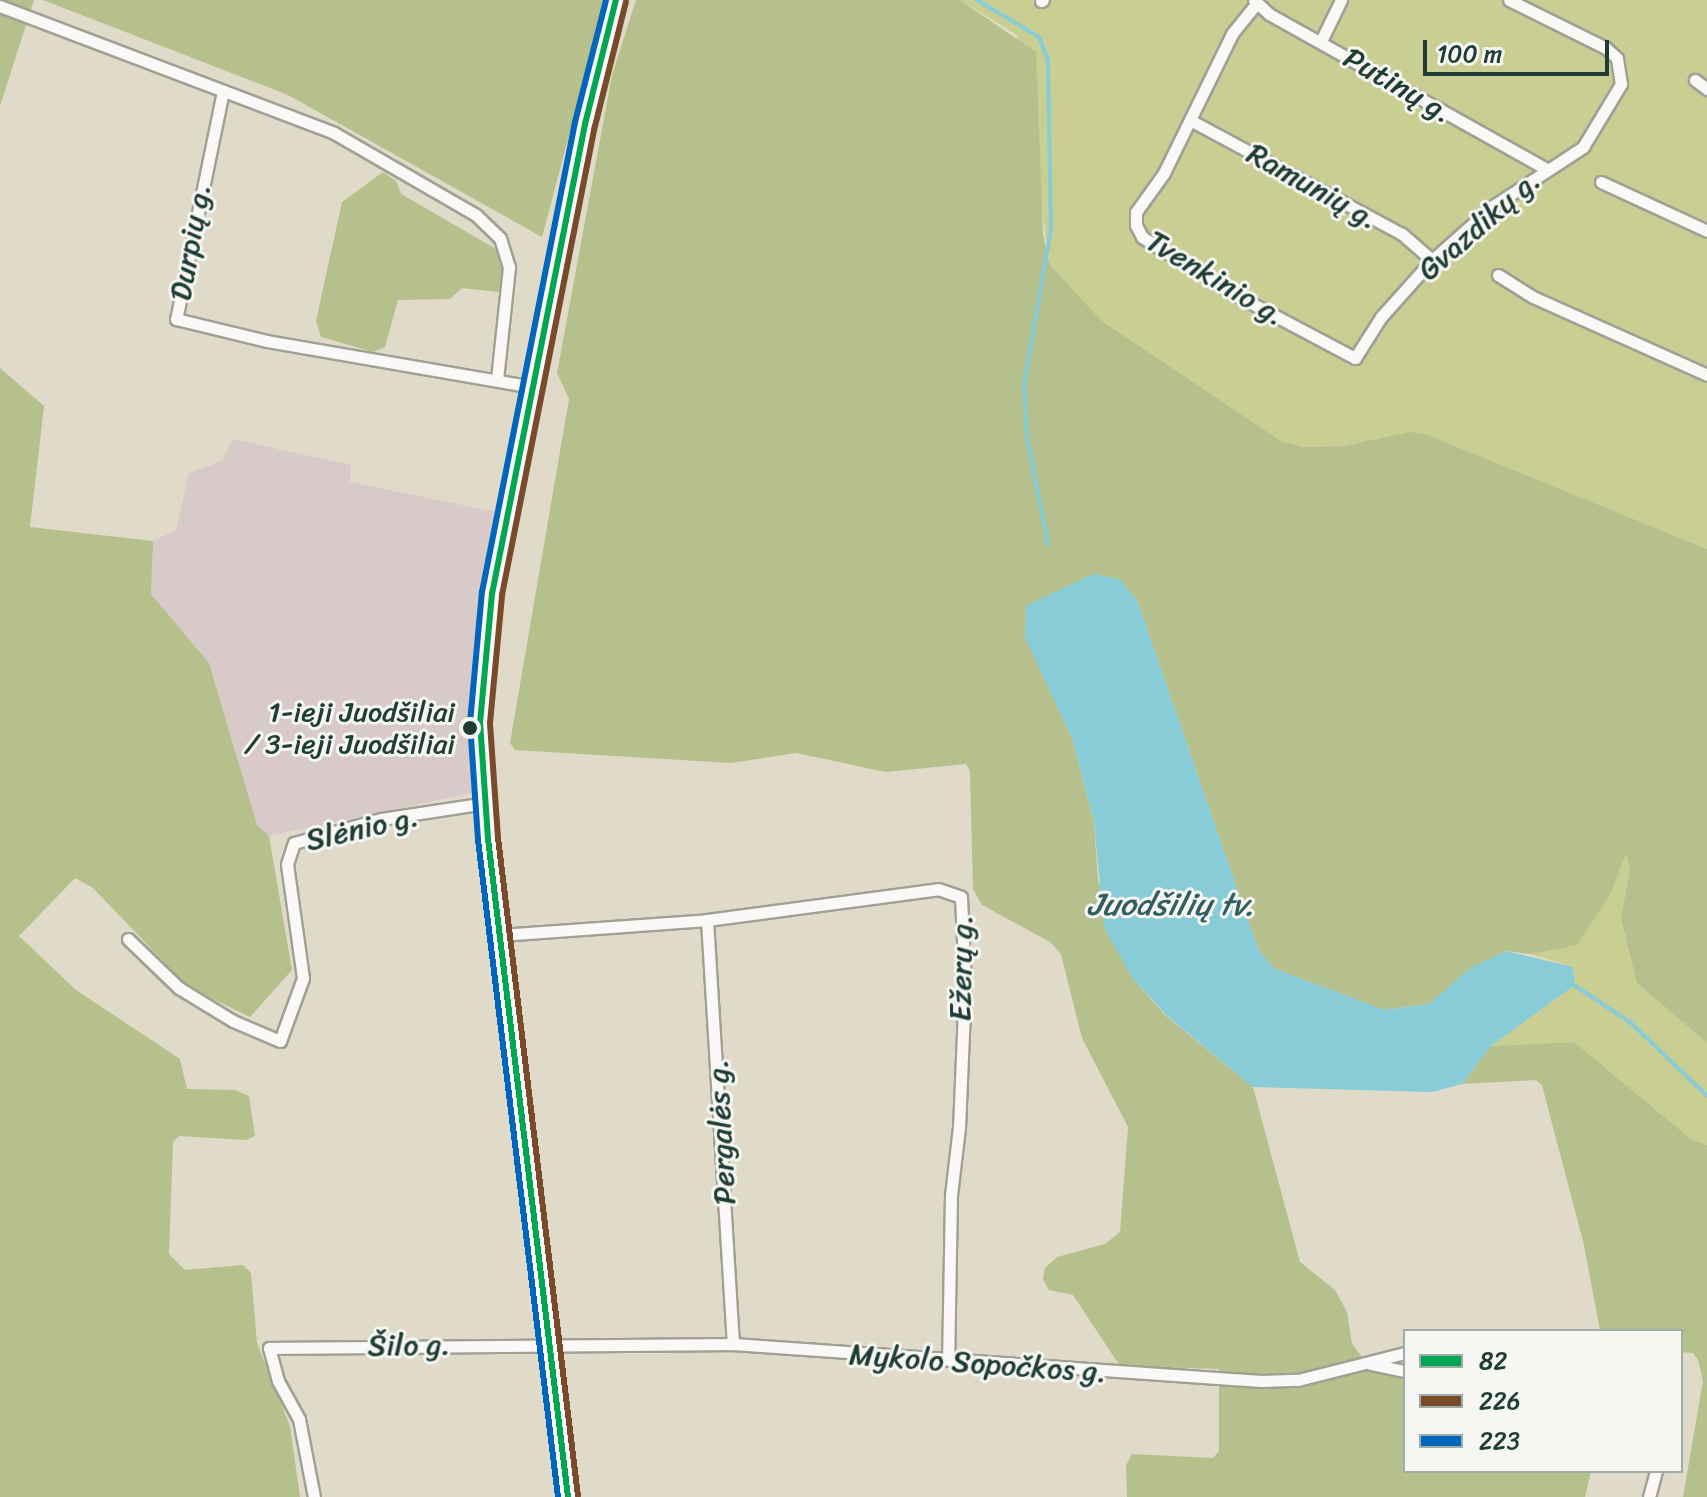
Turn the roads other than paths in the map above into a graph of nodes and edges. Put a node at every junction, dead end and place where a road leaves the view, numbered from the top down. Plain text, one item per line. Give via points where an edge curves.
1 (616, 0) edge
2 (1341, 0) edge
3 (1509, 0) edge
4 (1255, 2) edge
5 (0, 6) edge
6 (1321, 41) junction
7 (1695, 80) dead end
8 (1707, 89) edge
9 (223, 91) junction
10 (1190, 120) junction
11 (1545, 168) junction
12 (1601, 182) dead end
13 (1707, 231) edge
14 (1432, 260) junction
15 (1498, 275) dead end
16 (1355, 358) joint
17 (1707, 375) edge
18 (497, 380) junction
19 (532, 387) junction
20 (485, 803) junction
21 (707, 920) junction
22 (500, 935) junction
23 (128, 939) dead end
24 (733, 1344) junction
25 (549, 1345) junction
26 (1403, 1354) edge
27 (948, 1360) junction
28 (1367, 1363) junction
29 (1403, 1371) edge
30 (1655, 1473) edge
31 (314, 1497) edge
32 (568, 1497) edge
33 (1649, 1497) edge

1 - 19 main road
2 - 6 street
3 - 11 street, Gvazdikų g. via 1617,58 1621,84 1597,127 1583,147
4 - 6 street, Putinų g.
4 - 10 street, Tvenkinio g. via 1232,34
5 - 9 street
6 - 11 street, Putinų g.
7 - 8 street
9 - 18 street via 368,150 489,225 500,238 509,267
9 - 18 street, Durpių g. via 176,319 289,345
10 - 14 street, Ramunių g. via 1402,234
10 - 16 street, Tvenkinio g. via 1164,173 1136,212 1138,232 1234,294
11 - 14 street, Gvazdikų g.
12 - 13 street
14 - 16 street, Gvazdikų g. via 1381,317
15 - 17 street via 1533,297
18 - 19 street, Durpių g.
19 - 20 main road via 483,664
20 - 22 main road
20 - 23 street, Slėnio g. via 381,819 294,843 287,864 303,978 280,1041 233,1021 179,988
21 - 22 street, Ežerų g.
21 - 24 street, Pergalės g.
21 - 27 street, Ežerų g. via 938,889 961,897 965,985 951,1195
22 - 25 main road
24 - 25 street, Mykolo Sopočkos g.
24 - 27 street, Mykolo Sopočkos g.
25 - 31 street, Šilo g. via 269,1348 278,1381 299,1419
25 - 32 main road
26 - 28 street, Mykolo Sopočkos g.
27 - 28 street, Mykolo Sopočkos g. via 1261,1381 1298,1380
28 - 29 street
30 - 33 street

